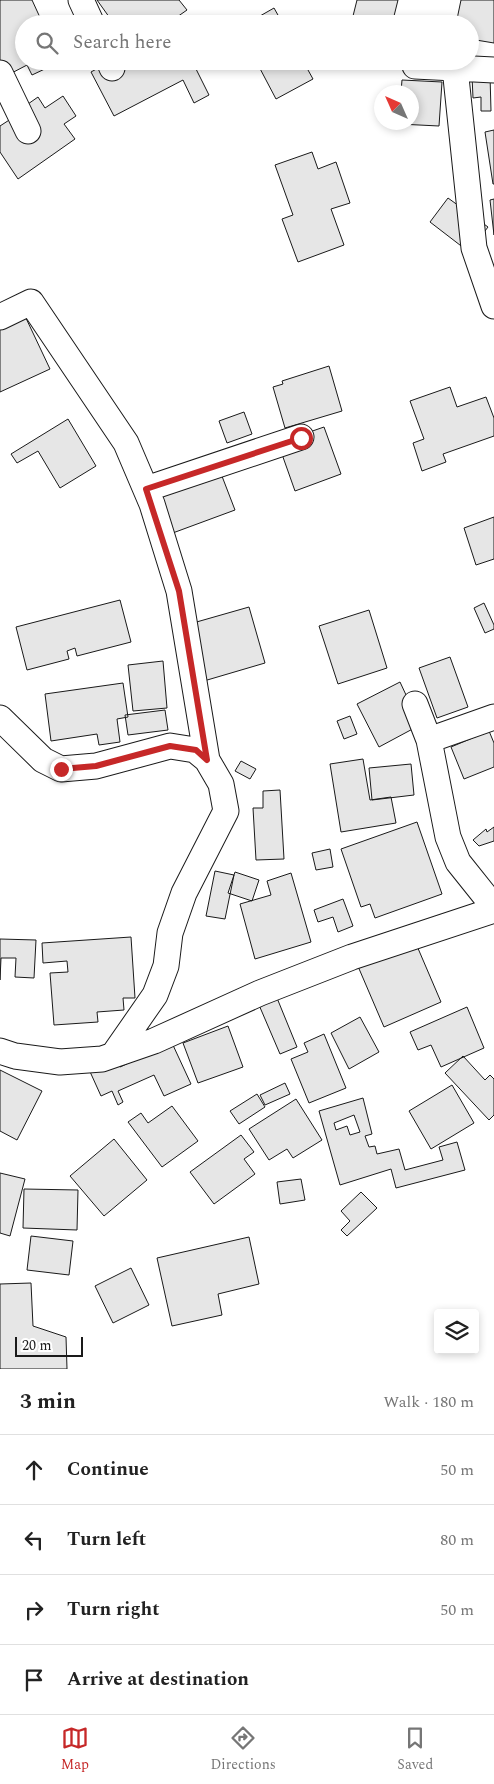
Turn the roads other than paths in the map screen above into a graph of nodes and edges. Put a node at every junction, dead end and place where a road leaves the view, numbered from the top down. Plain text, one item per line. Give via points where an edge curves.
1 (81, 0) edge
2 (88, 15) edge
3 (479, 69) edge
4 (455, 70) edge
5 (494, 70) edge
6 (0, 73) edge
7 (28, 131) dead end
8 (494, 306) edge
9 (0, 317) edge
10 (301, 438) dead end
11 (146, 489) junction
12 (415, 704) dead end
13 (494, 717) edge
14 (0, 718) edge
15 (429, 740) junction
16 (207, 760) junction
17 (494, 908) edge
18 (0, 1050) edge
19 (114, 1054) junction

1 - 2 street
3 - 5 street
4 - 8 street via 474,248
6 - 7 street
9 - 11 street via 30,302 126,443
10 - 11 street
11 - 16 street via 179,591
12 - 15 street
13 - 15 street
14 - 16 street via 43,760 61,769 96,766 170,746 196,750
15 - 17 street via 448,837 458,862
16 - 19 street via 221,784 226,811 184,893 170,934 166,966 155,995
17 - 19 street via 352,957 260,993 154,1041
18 - 19 street via 14,1056 60,1062 102,1059

